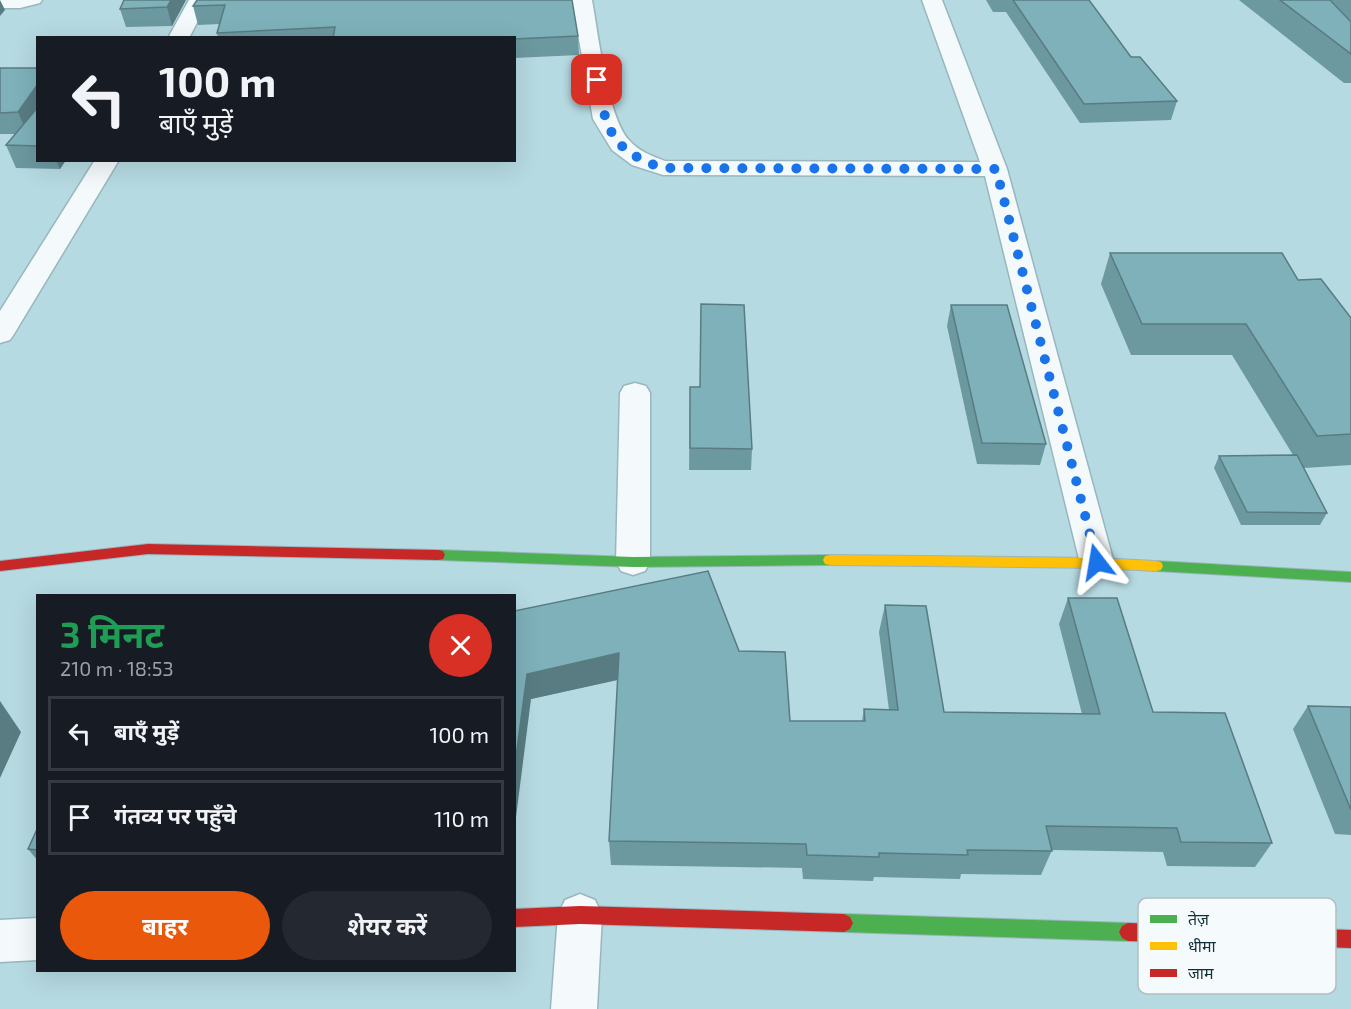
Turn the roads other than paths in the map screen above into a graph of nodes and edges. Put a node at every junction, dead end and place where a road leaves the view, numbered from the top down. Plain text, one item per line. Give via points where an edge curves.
1 (35, 0) edge
2 (199, 0) edge
3 (582, 0) edge
4 (932, 0) edge
5 (0, 4) edge
6 (179, 36) edge
7 (106, 162) edge
8 (996, 169) junction
9 (0, 334) edge
10 (635, 393) dead end
11 (633, 562) junction
12 (1097, 562) junction
13 (0, 566) edge
14 (1351, 578) edge
15 (580, 915) junction
16 (516, 918) edge
17 (1138, 932) edge
18 (36, 939) edge
19 (1336, 939) edge
20 (1351, 939) edge
21 (0, 941) edge
22 (574, 1009) edge

1 - 5 lane
2 - 6 street
3 - 8 street via 604,119 620,145 640,160 663,168
4 - 8 street
7 - 9 street
8 - 12 street
10 - 11 street
11 - 12 street
11 - 13 street via 148,549
12 - 14 street
15 - 16 street
15 - 17 street
15 - 22 street
18 - 21 street
19 - 20 street

